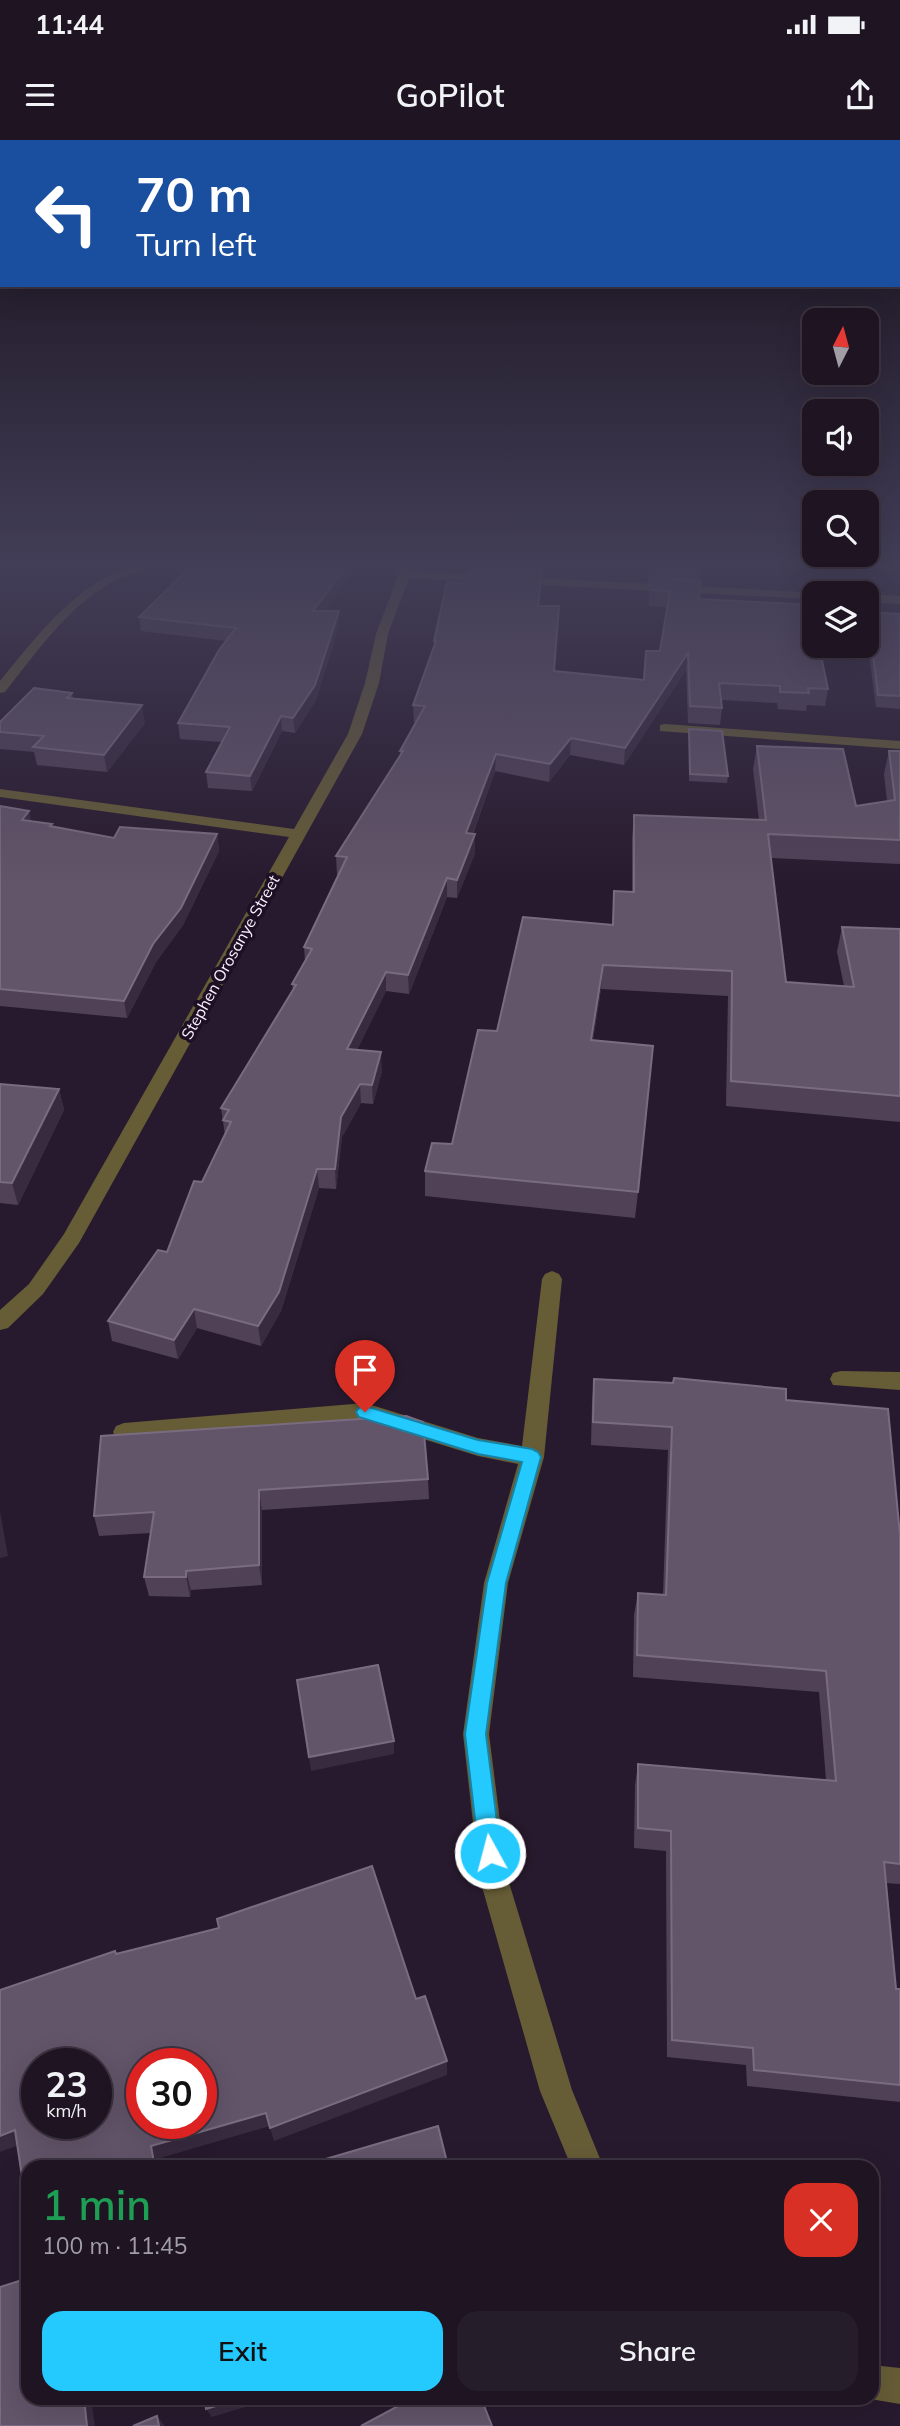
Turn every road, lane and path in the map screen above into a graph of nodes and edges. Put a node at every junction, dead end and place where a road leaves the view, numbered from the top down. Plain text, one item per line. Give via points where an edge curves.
1 (15, 672) edge
2 (374, 672) edge
3 (0, 690) edge
4 (665, 728) dead end
5 (900, 745) edge
6 (0, 793) edge
7 (299, 834) junction
8 (552, 1279) dead end
9 (0, 1322) edge
10 (841, 1380) dead end
11 (900, 1381) edge
12 (124, 1432) edge
13 (532, 1457) junction
14 (585, 2160) edge
15 (879, 2384) edge
16 (900, 2386) edge

1 - 3 street
2 - 7 street, Stephen Orosanye Street via 355,734
4 - 5 street
6 - 7 street
7 - 9 street, Stephen Orosanye Street via 72,1238 36,1289
8 - 13 street
10 - 11 street
12 - 13 street via 365,1412 478,1447
13 - 14 street via 496,1583 476,1734 493,1876 556,2091
15 - 16 street

